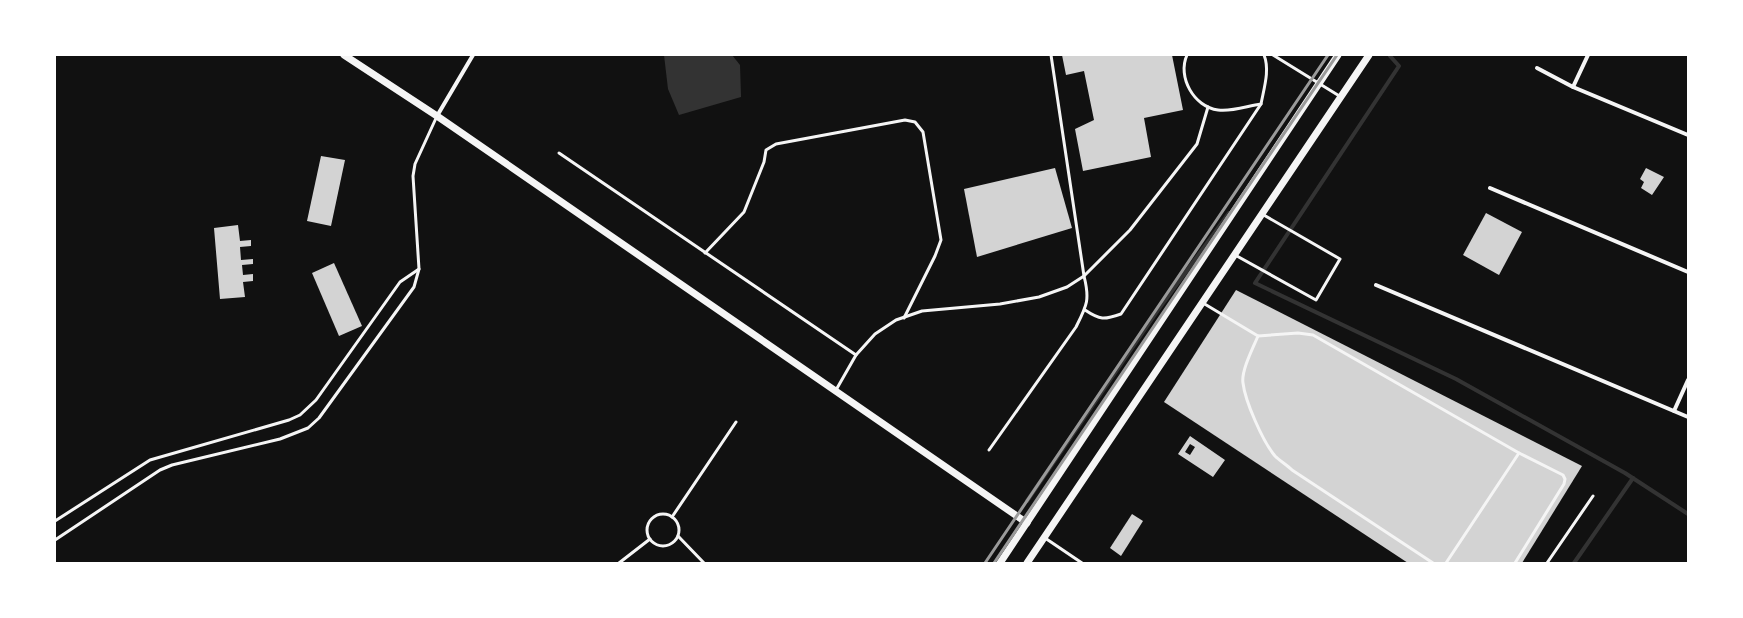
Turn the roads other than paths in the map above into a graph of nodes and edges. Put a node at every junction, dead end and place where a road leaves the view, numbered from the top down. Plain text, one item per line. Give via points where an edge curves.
1 (344, 55) edge
2 (473, 55) edge
3 (1051, 55) edge
4 (1187, 55) edge
5 (1264, 55) edge
6 (1273, 55) edge
7 (1338, 55) edge
8 (1369, 55) edge
9 (1588, 55) edge
10 (1537, 68) dead end
11 (1319, 83) junction
12 (1573, 87) junction
13 (1341, 98) junction
14 (1261, 104) junction
15 (1208, 107) junction
16 (437, 116) junction
17 (1688, 135) edge
18 (559, 153) dead end
19 (1490, 188) dead end
20 (1262, 214) junction
21 (705, 253) junction
22 (1235, 255) junction
23 (419, 269) junction
24 (1688, 272) edge
25 (1084, 276) junction
26 (1376, 285) dead end
27 (1203, 302) junction
28 (1085, 310) junction
29 (904, 318) junction
30 (1258, 336) junction
31 (856, 355) junction
32 (1688, 380) edge
33 (836, 390) junction
34 (1674, 411) junction
35 (1688, 417) edge
36 (736, 422) dead end
37 (989, 450) dead end
38 (1519, 453) junction
39 (1593, 496) dead end
40 (672, 517) junction
41 (55, 521) edge
42 (1027, 523) junction
43 (678, 536) junction
44 (1045, 538) junction
45 (650, 539) junction
46 (55, 540) edge
47 (619, 563) edge
48 (704, 563) edge
49 (1000, 563) edge
50 (1027, 563) edge
51 (1082, 563) edge
52 (1433, 563) edge
53 (1446, 563) edge
54 (1515, 563) edge
55 (1547, 563) edge

1 - 16 street
2 - 16 street
3 - 25 lane
4 - 15 lane via 1184,72 1187,85 1194,97
5 - 14 lane via 1266,75
6 - 11 lane
7 - 11 street
8 - 13 street
9 - 12 street
10 - 12 street
11 - 13 lane
11 - 42 street
12 - 17 street
13 - 20 street
14 - 15 lane via 1230,111
14 - 28 lane via 1121,314 1098,318
15 - 25 lane via 1197,144 1130,230
16 - 23 lane via 415,164 413,176
16 - 33 street
18 - 21 lane
19 - 24 street
20 - 22 street
20 - 22 lane via 1340,259 1316,300
21 - 29 lane via 744,212 764,162 766,150 776,144 905,120 915,122 923,132 941,240
21 - 31 lane
22 - 27 street
23 - 41 lane via 400,282 316,400 300,415 277,425 150,460
23 - 46 lane via 414,287 319,418 308,428 280,439 160,470
25 - 28 lane via 1088,294
25 - 29 lane via 1067,287 1039,297 1000,304 922,311
26 - 34 street
27 - 30 lane
27 - 44 street
28 - 37 lane via 1076,327
29 - 31 lane via 896,320 875,334
30 - 38 lane via 1298,333 1313,335
30 - 52 lane via 1242,382 1265,443 1276,458
31 - 33 lane
32 - 34 street
33 - 42 street
34 - 35 street
36 - 40 lane
38 - 53 lane
38 - 54 lane via 1562,475 1565,479
39 - 55 lane
40 - 43 lane via 679,527
40 - 45 lane via 661,514 650,520 647,532
42 - 49 street
43 - 45 lane via 673,543 665,546
43 - 48 lane
44 - 50 street
44 - 51 lane
45 - 47 lane

